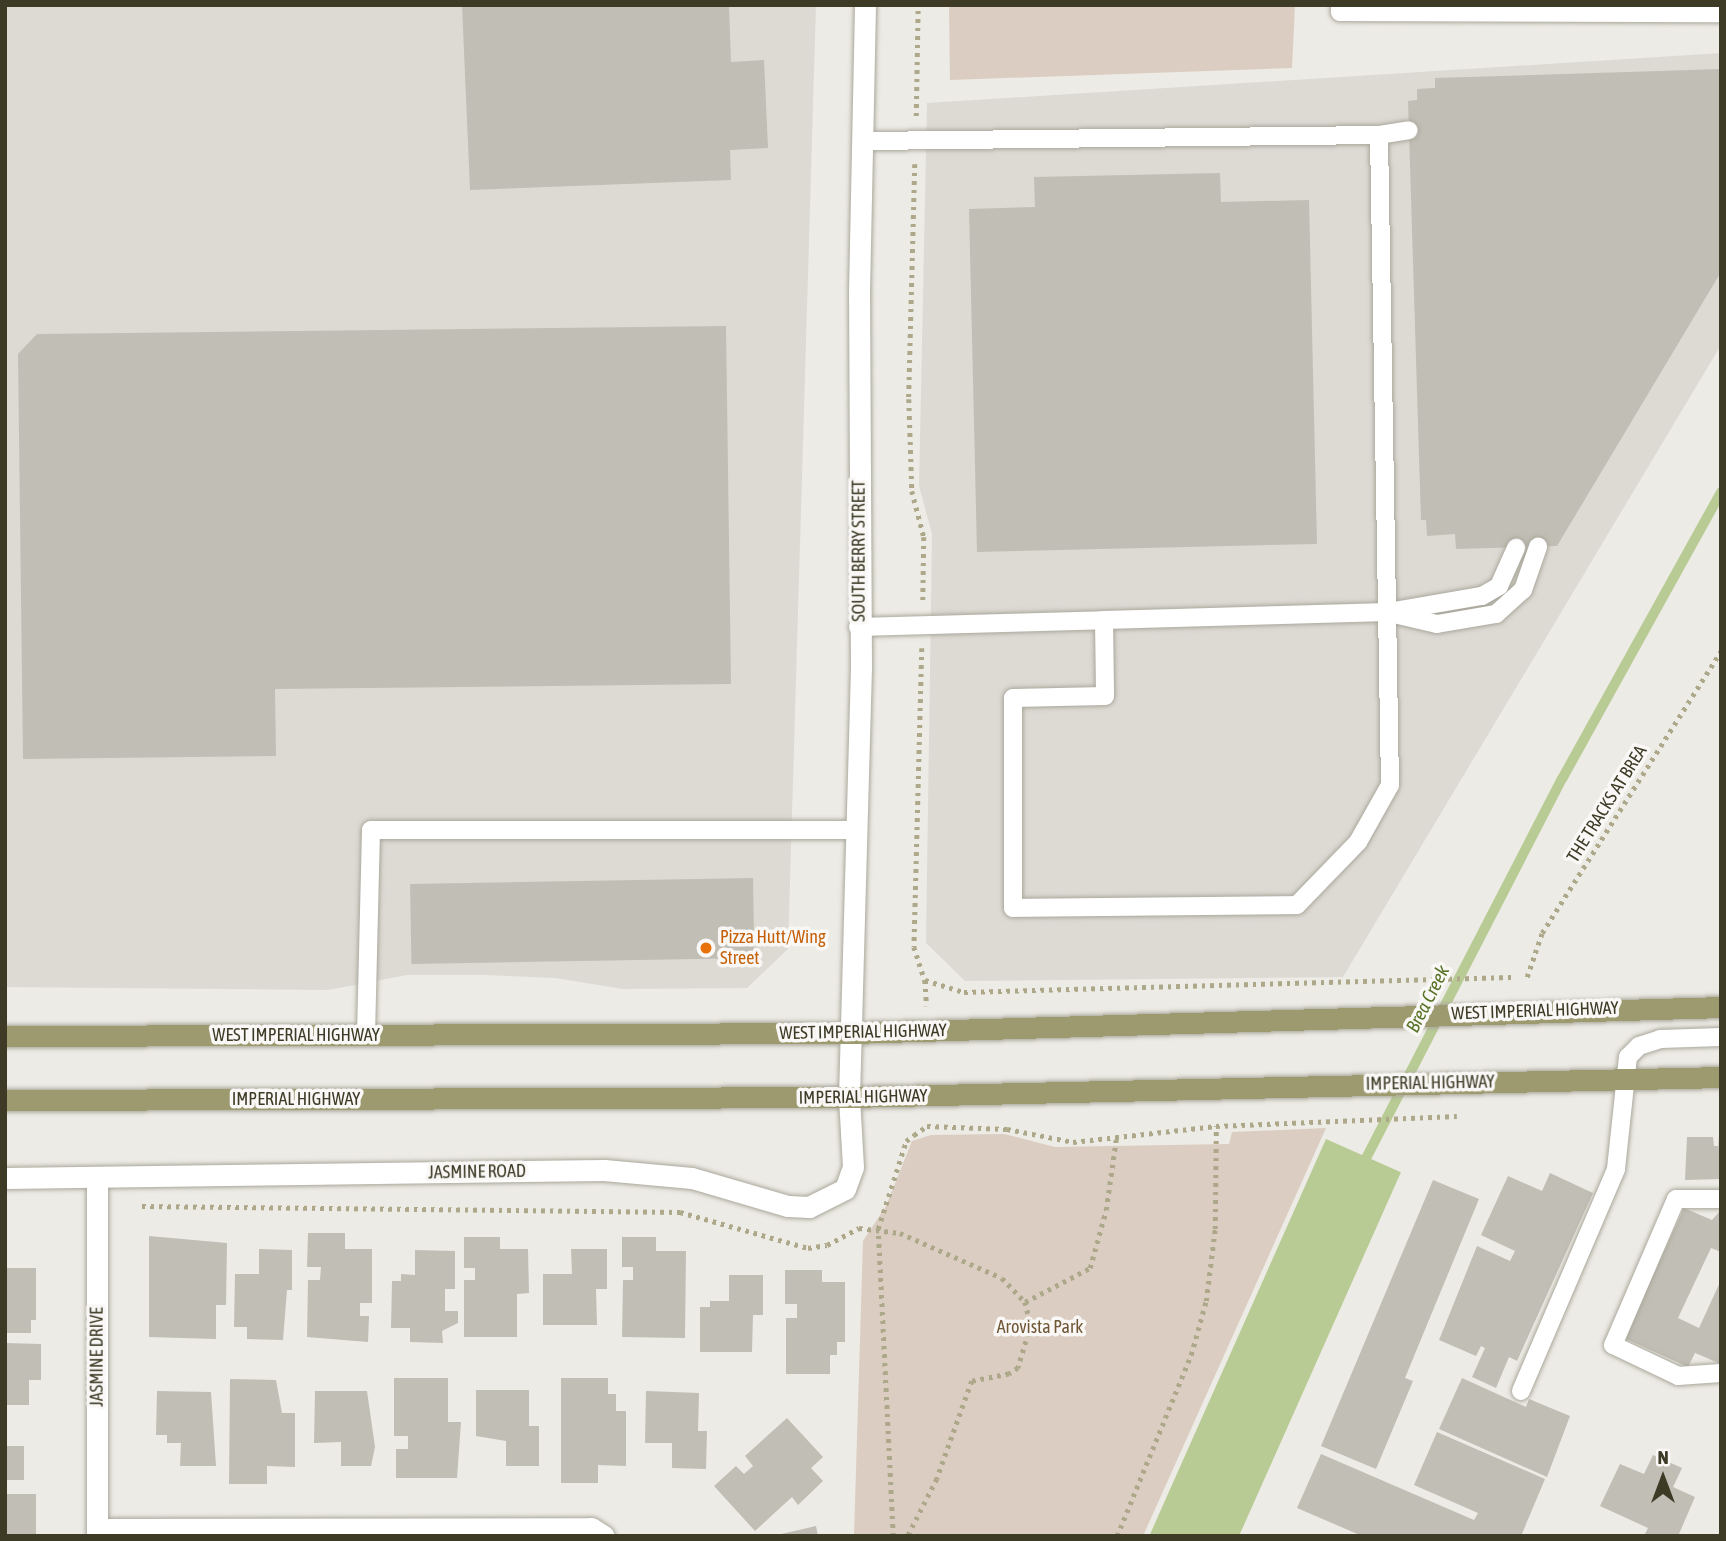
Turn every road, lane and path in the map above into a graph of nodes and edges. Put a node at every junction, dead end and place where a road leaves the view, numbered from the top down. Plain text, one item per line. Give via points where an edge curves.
1 (865, 5) edge
2 (1340, 5) edge
3 (1721, 13) edge
4 (1409, 130) dead end
5 (1379, 135) junction
6 (863, 141) junction
7 (1538, 547) dead end
8 (1516, 548) dead end
9 (1388, 612) junction
10 (1104, 620) junction
11 (858, 627) junction
12 (1721, 651) edge
13 (857, 830) junction
14 (1512, 977) dead end
15 (1527, 977) dead end
16 (1342, 985) dead end
17 (1721, 1007) edge
18 (852, 1033) junction
19 (366, 1035) junction
20 (5, 1036) edge
21 (1721, 1037) edge
22 (1721, 1077) edge
23 (1625, 1079) junction
24 (849, 1097) junction
25 (5, 1100) edge
26 (1457, 1116) dead end
27 (1216, 1126) junction
28 (1116, 1140) junction
29 (5, 1178) edge
30 (97, 1178) junction
31 (1721, 1199) edge
32 (97, 1205) junction
33 (878, 1229) junction
34 (1025, 1302) junction
35 (1721, 1373) edge
36 (1521, 1391) dead end
37 (97, 1532) edge
38 (604, 1536) edge
39 (893, 1536) edge
40 (908, 1536) edge
41 (1116, 1536) edge

1 - 6 street, SOUTH BERRY STREET
2 - 3 lane via 1340,12
4 - 5 lane
5 - 6 lane
5 - 9 lane
6 - 11 street, SOUTH BERRY STREET
7 - 9 lane via 1523,590 1496,614 1437,624
8 - 9 lane via 1499,586 1482,596
9 - 10 lane
9 - 10 lane via 1390,785 1358,842 1297,905 1013,908 1013,698 1105,696
10 - 11 lane
11 - 13 street, SOUTH BERRY STREET
12 - 15 path, THE TRACKS AT BREA via 1542,933
13 - 18 street, SOUTH BERRY STREET
13 - 19 lane via 371,830
14 - 16 path
17 - 18 main road, WEST IMPERIAL HIGHWAY
18 - 19 main road, WEST IMPERIAL HIGHWAY
18 - 24 street, SOUTH BERRY STREET
19 - 20 main road, WEST IMPERIAL HIGHWAY
21 - 23 lane via 1660,1039 1639,1046 1628,1057
22 - 23 main road, IMPERIAL HIGHWAY
23 - 24 main road, IMPERIAL HIGHWAY
23 - 36 lane via 1616,1169
24 - 25 main road, IMPERIAL HIGHWAY
24 - 30 street, JASMINE ROAD via 853,1167 845,1189 809,1207 788,1206 692,1178 604,1170
26 - 27 path
27 - 28 path
27 - 41 path via 1215,1230 1206,1301 1191,1355
28 - 33 path via 1073,1142 1007,1129 927,1126 906,1141
28 - 34 path via 1106,1210 1090,1268
29 - 30 street, JASMINE ROAD
30 - 32 street, JASMINE DRIVE
31 - 35 lane via 1676,1199 1613,1345 1678,1376
32 - 33 path via 339,1212 680,1212 808,1248 827,1245 859,1228
32 - 37 street, JASMINE DRIVE
33 - 34 path via 900,1233 1002,1278
33 - 39 path
34 - 40 path via 1031,1325 1018,1368 972,1381 937,1479
37 - 38 street via 591,1528

